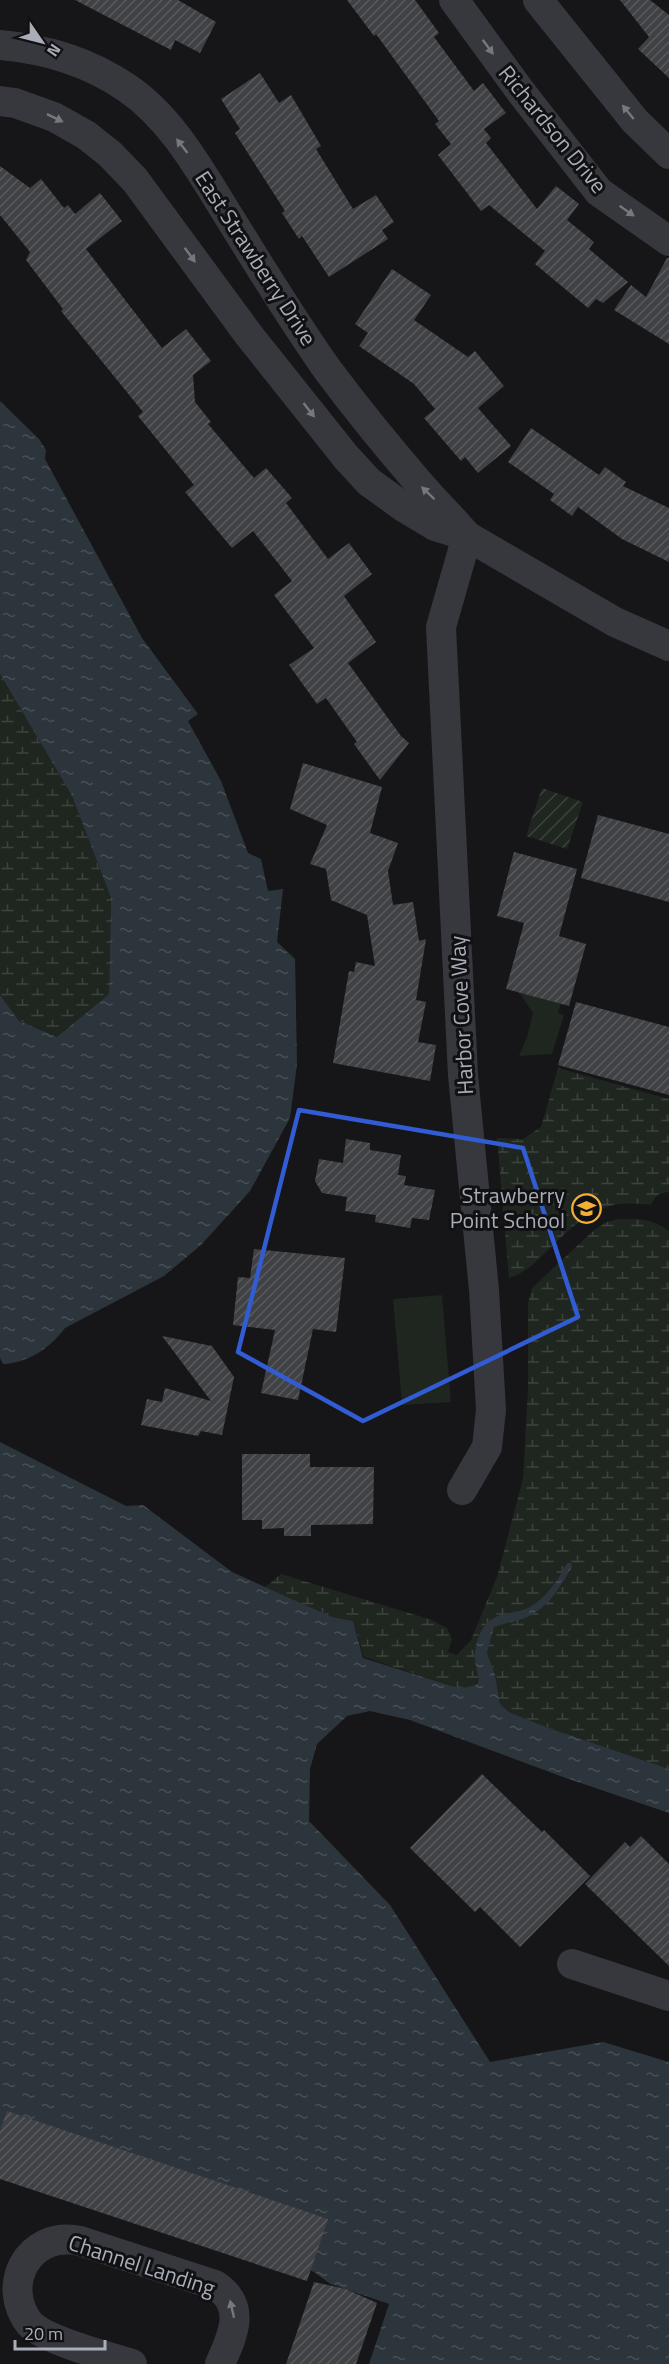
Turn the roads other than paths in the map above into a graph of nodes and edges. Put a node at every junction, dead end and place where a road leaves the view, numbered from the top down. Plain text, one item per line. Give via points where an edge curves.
1 (454, 0) edge
2 (538, 0) edge
3 (0, 45) edge
4 (0, 101) edge
5 (669, 154) edge
6 (669, 241) edge
7 (467, 536) junction
8 (669, 646) edge
9 (462, 1490) dead end
10 (572, 1964) dead end
11 (669, 1996) edge
12 (9, 2269) edge
13 (132, 2364) edge
14 (220, 2364) edge

1 -> 6 street, Richardson Drive via 599,192
5 -> 2 street via 635,121
7 -> 3 street, East Strawberry Drive via 420,485 327,368 186,150 160,118 129,89 99,71 32,47
4 -> 7 street, East Strawberry Drive via 54,117 110,154 135,180 248,334 369,482 435,526
7 - 8 street, East Strawberry Drive via 615,622
7 - 9 street, Harbor Cove Way via 441,627 463,1075 484,1290 491,1410 487,1447
10 - 11 street
12 - 13 street, Channel Landing via 20,2309 39,2331
14 -> 12 street, Channel Landing via 235,2311 231,2300 215,2285 61,2238 42,2243 22,2263

